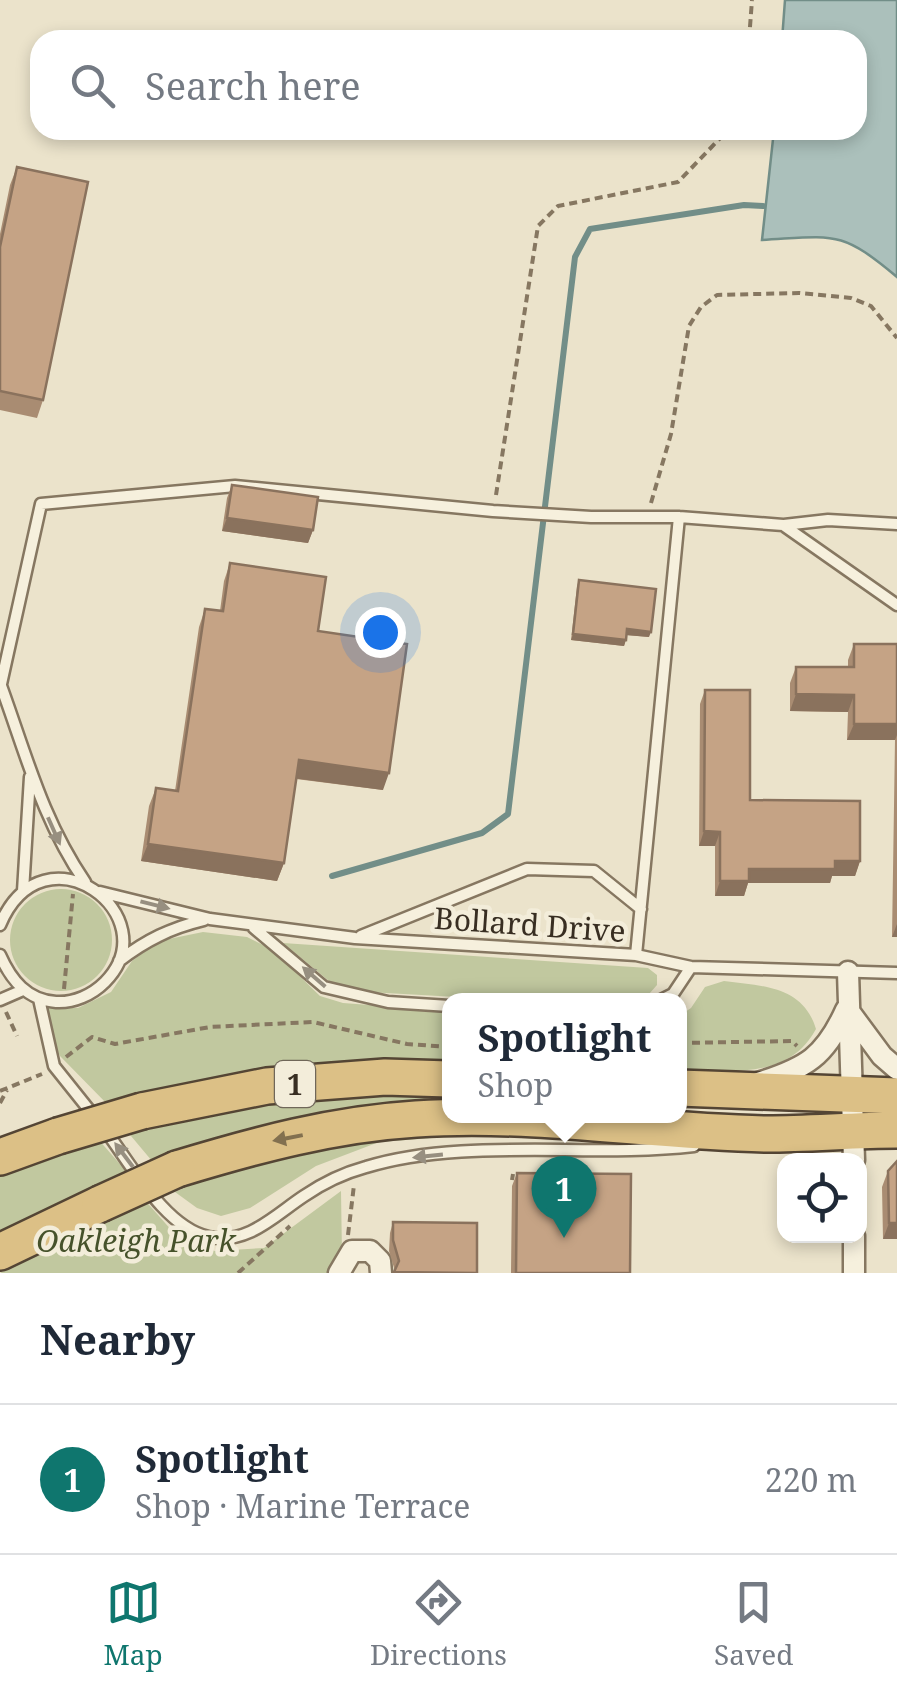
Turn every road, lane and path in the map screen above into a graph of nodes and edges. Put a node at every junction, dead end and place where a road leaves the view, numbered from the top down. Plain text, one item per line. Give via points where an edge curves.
1 (752, 0) edge
2 (750, 30) edge
3 (718, 140) edge
4 (897, 338) edge
5 (494, 511) junction
6 (647, 517) junction
7 (679, 517) junction
8 (897, 524) edge
9 (783, 525) junction
10 (897, 605) edge
11 (0, 684) edge
12 (30, 776) junction
13 (85, 883) junction
14 (22, 891) junction
15 (100, 892) junction
16 (72, 894) dead end
17 (4, 906) edge
18 (640, 909) junction
19 (210, 919) junction
20 (0, 925) edge
21 (252, 926) junction
22 (356, 938) junction
23 (0, 955) edge
24 (636, 955) junction
25 (118, 961) junction
26 (691, 967) junction
27 (848, 972) junction
28 (897, 973) edge
29 (23, 990) junction
30 (674, 993) edge
31 (64, 994) dead end
32 (39, 998) junction
33 (0, 1000) edge
34 (442, 1006) edge
35 (847, 1008) junction
36 (17, 1036) dead end
37 (442, 1046) edge
38 (54, 1066) junction
39 (897, 1069) edge
40 (442, 1079) edge
41 (9, 1088) junction
42 (696, 1089) edge
43 (0, 1091) edge
44 (897, 1096) edge
45 (0, 1104) edge
46 (442, 1118) edge
47 (582, 1123) edge
48 (854, 1128) edge
49 (897, 1130) edge
50 (769, 1134) junction
51 (0, 1157) edge
52 (355, 1170) junction
53 (294, 1222) dead end
54 (348, 1242) dead end
55 (854, 1243) edge
56 (0, 1252) edge
57 (238, 1273) edge
58 (339, 1273) edge
59 (381, 1273) edge
60 (854, 1273) edge

1 - 2 path
3 - 5 path via 678,182 558,206 538,226
4 - 6 path via 871,306 851,298 717,295 700,307 688,326 670,434
5 - 6 lane
5 - 11 lane via 235,486 40,504
6 - 7 lane
7 - 9 lane
7 - 18 lane
8 - 9 lane
9 - 10 lane
11 - 12 lane
12 -> 13 lane
12 - 14 lane
13 - 14 lane via 51,879
13 - 15 lane, Bollard Drive
14 - 17 lane
15 -> 19 lane, Bollard Drive
15 - 25 lane via 119,920
16 - 31 path
17 - 20 lane
18 - 22 lane via 594,870 527,869
18 - 24 lane
19 - 21 lane, Bollard Drive
19 - 25 lane, Bollard Drive via 172,928
21 - 22 lane, Bollard Drive
34 -> 21 lane via 324,988
22 - 24 lane, Bollard Drive
23 - 29 lane
24 - 26 lane, Bollard Drive
25 - 32 lane, Bollard Drive via 95,992 78,1000
26 - 27 lane, Bollard Drive
26 - 30 lane
27 - 28 lane, Bollard Drive
27 - 35 street
29 - 32 lane
29 - 33 lane
32 - 38 lane
33 - 36 path
35 - 39 street
35 - 42 street via 832,1042 812,1060 761,1082
35 - 48 street
37 - 38 path via 313,1022 210,1028 115,1044 92,1037
38 - 41 path
52 -> 38 lane via 248,1233 204,1236 164,1209
40 - 51 highway, 1, bridge via 267,1086 142,1110
41 - 43 path
41 - 45 path
42 - 48 highway, 1
44 - 48 highway, 1
46 -> 56 highway, 1, bridge via 356,1124 265,1142 177,1169
50 -> 47 highway, 1, bridge
48 - 49 highway, 1
48 - 50 highway, 1
50 -> 52 lane via 627,1152 453,1153
52 - 54 path
53 - 57 path
55 - 60 street
58 - 59 street via 352,1252 370,1250

